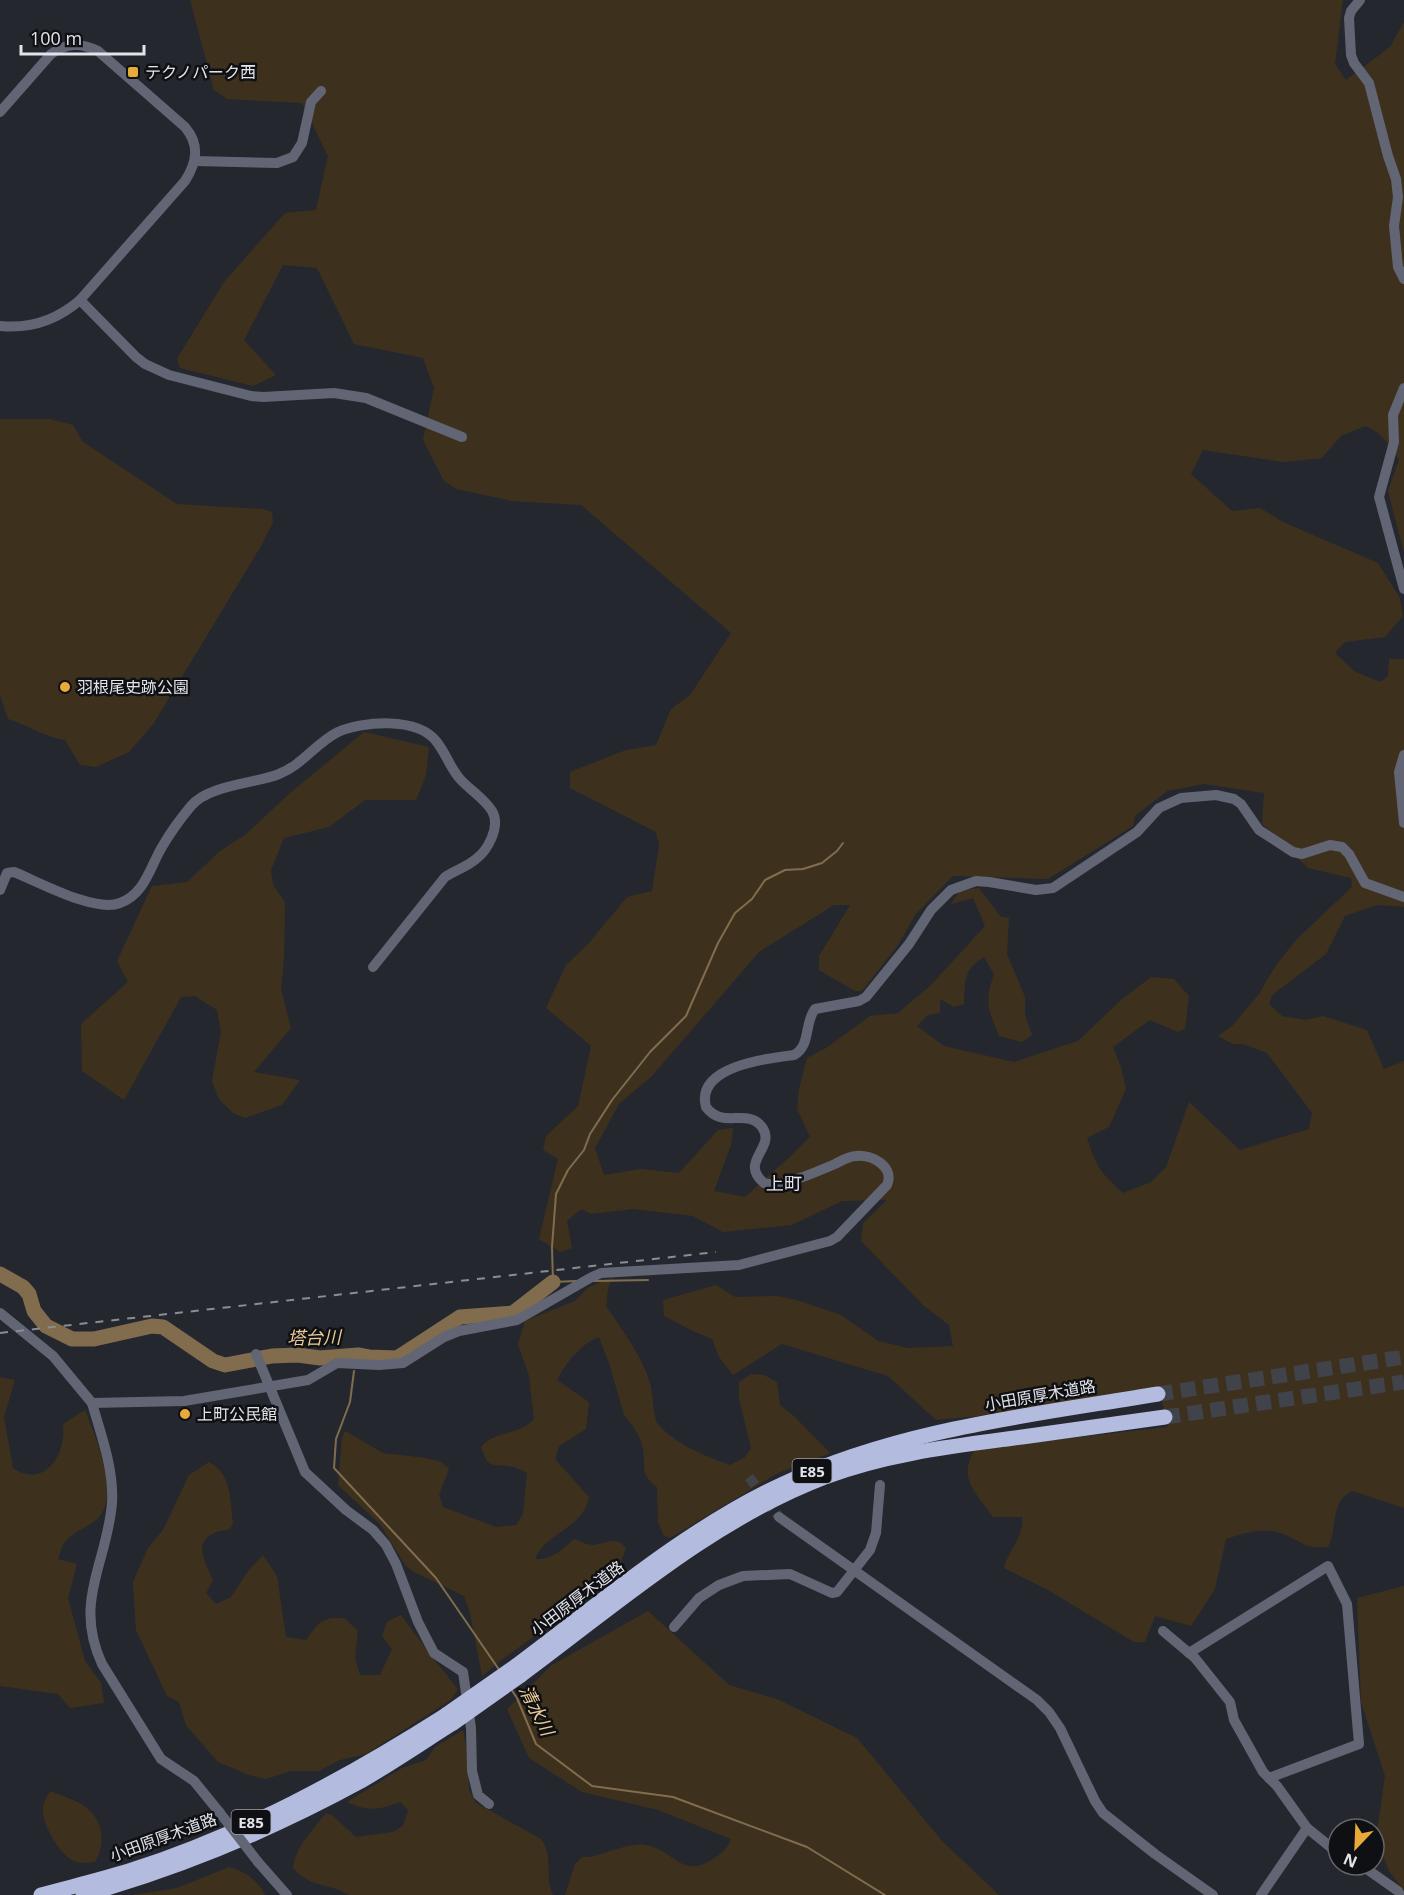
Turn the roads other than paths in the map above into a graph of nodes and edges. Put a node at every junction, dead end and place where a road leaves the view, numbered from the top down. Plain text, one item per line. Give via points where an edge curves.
1 (1360, 0) edge
2 (321, 91) dead end
3 (0, 112) edge
4 (195, 161) junction
5 (1404, 279) edge
6 (80, 300) junction
7 (0, 326) edge
8 (1404, 388) edge
9 (462, 437) dead end
10 (1404, 589) edge
11 (1404, 755) edge
12 (1404, 823) edge
13 (0, 890) edge
14 (1404, 897) edge
15 (373, 967) dead end
16 (0, 1313) edge
17 (258, 1359) dead end
18 (268, 1386) junction
19 (1158, 1394) tunnel mouth
20 (92, 1403) junction
21 (1165, 1417) tunnel mouth
22 (880, 1485) dead end
23 (779, 1517) tunnel mouth
24 (854, 1570) junction
25 (675, 1627) dead end
26 (1163, 1630) dead end
27 (1189, 1653) junction
28 (519, 1671) junction
29 (450, 1719) junction
30 (1269, 1778) junction
31 (489, 1804) dead end
32 (1307, 1828) junction
33 (1326, 1843) edge
34 (1378, 1877) edge
35 (41, 1895) edge
36 (83, 1895) edge
37 (287, 1895) edge
38 (1213, 1895) edge
39 (1261, 1895) edge
40 (1400, 1895) edge

1 - 5 street via 1349,18 1351,56 1369,83 1396,179 1394,226 1398,267
2 - 4 street via 311,102 302,143 293,157 277,163
3 - 4 street via 51,54 61,47 86,45 98,51 185,127 195,142
4 - 6 street via 185,181
6 - 7 street via 42,322
6 - 9 street via 136,357 157,370 251,396 343,394 366,398
8 - 10 street via 1392,420 1394,442 1379,497
11 - 12 street via 1399,772
13 - 15 street via 8,873 14,872 93,904 120,904 143,885 162,846 196,800 282,773 302,761 322,741 354,727 408,724 436,741 460,779 490,808 495,823 483,852 445,877
14 - 18 street via 1362,881 1352,857 1342,847 1330,845 1302,854 1288,850 1259,830 1238,802 1216,795 1181,798 1159,808 1137,832 1053,888 1036,890 983,881 957,886 931,910 866,997 815,1009 800,1052 738,1065 716,1078 706,1094 706,1107 716,1117 749,1118 763,1129 765,1140 754,1168 764,1183 777,1185 856,1156 875,1159 885,1167 889,1175 886,1185 834,1240 739,1265 601,1273 517,1320 459,1331 403,1364 337,1363 308,1380
16 - 20 street via 53,1356
17 - 18 street
18 - 20 street via 184,1401
18 - 31 street via 305,1472 374,1530 386,1545 434,1653 464,1672 472,1771 478,1795
19 - 28 highway, 小田原厚木道路 / E85 via 972,1426 887,1446 781,1484 697,1534
20 - 37 street, bridge via 109,1467 112,1500 109,1532 96,1567 91,1596 90,1628 96,1651 161,1759 194,1781
21 - 28 highway, 小田原厚木道路 / E85 via 928,1450 826,1477 774,1500 703,1542
22 - 24 street via 876,1533 870,1550
23 - 24 street
24 - 25 street via 832,1593 790,1574 743,1576 699,1598
24 - 38 street via 1037,1700 1060,1728 1103,1813
26 - 27 street
27 - 30 street via 1230,1702 1234,1720
27 - 30 street via 1328,1566 1347,1604 1359,1744
28 - 29 highway, 小田原厚木道路 / E85, bridge
29 - 35 highway, 小田原厚木道路 / E85 via 294,1803 221,1836 129,1871
29 - 36 highway, 小田原厚木道路 / E85 via 362,1780 297,1814 130,1882
30 - 32 street
32 - 33 street
32 - 39 street
34 - 40 street

